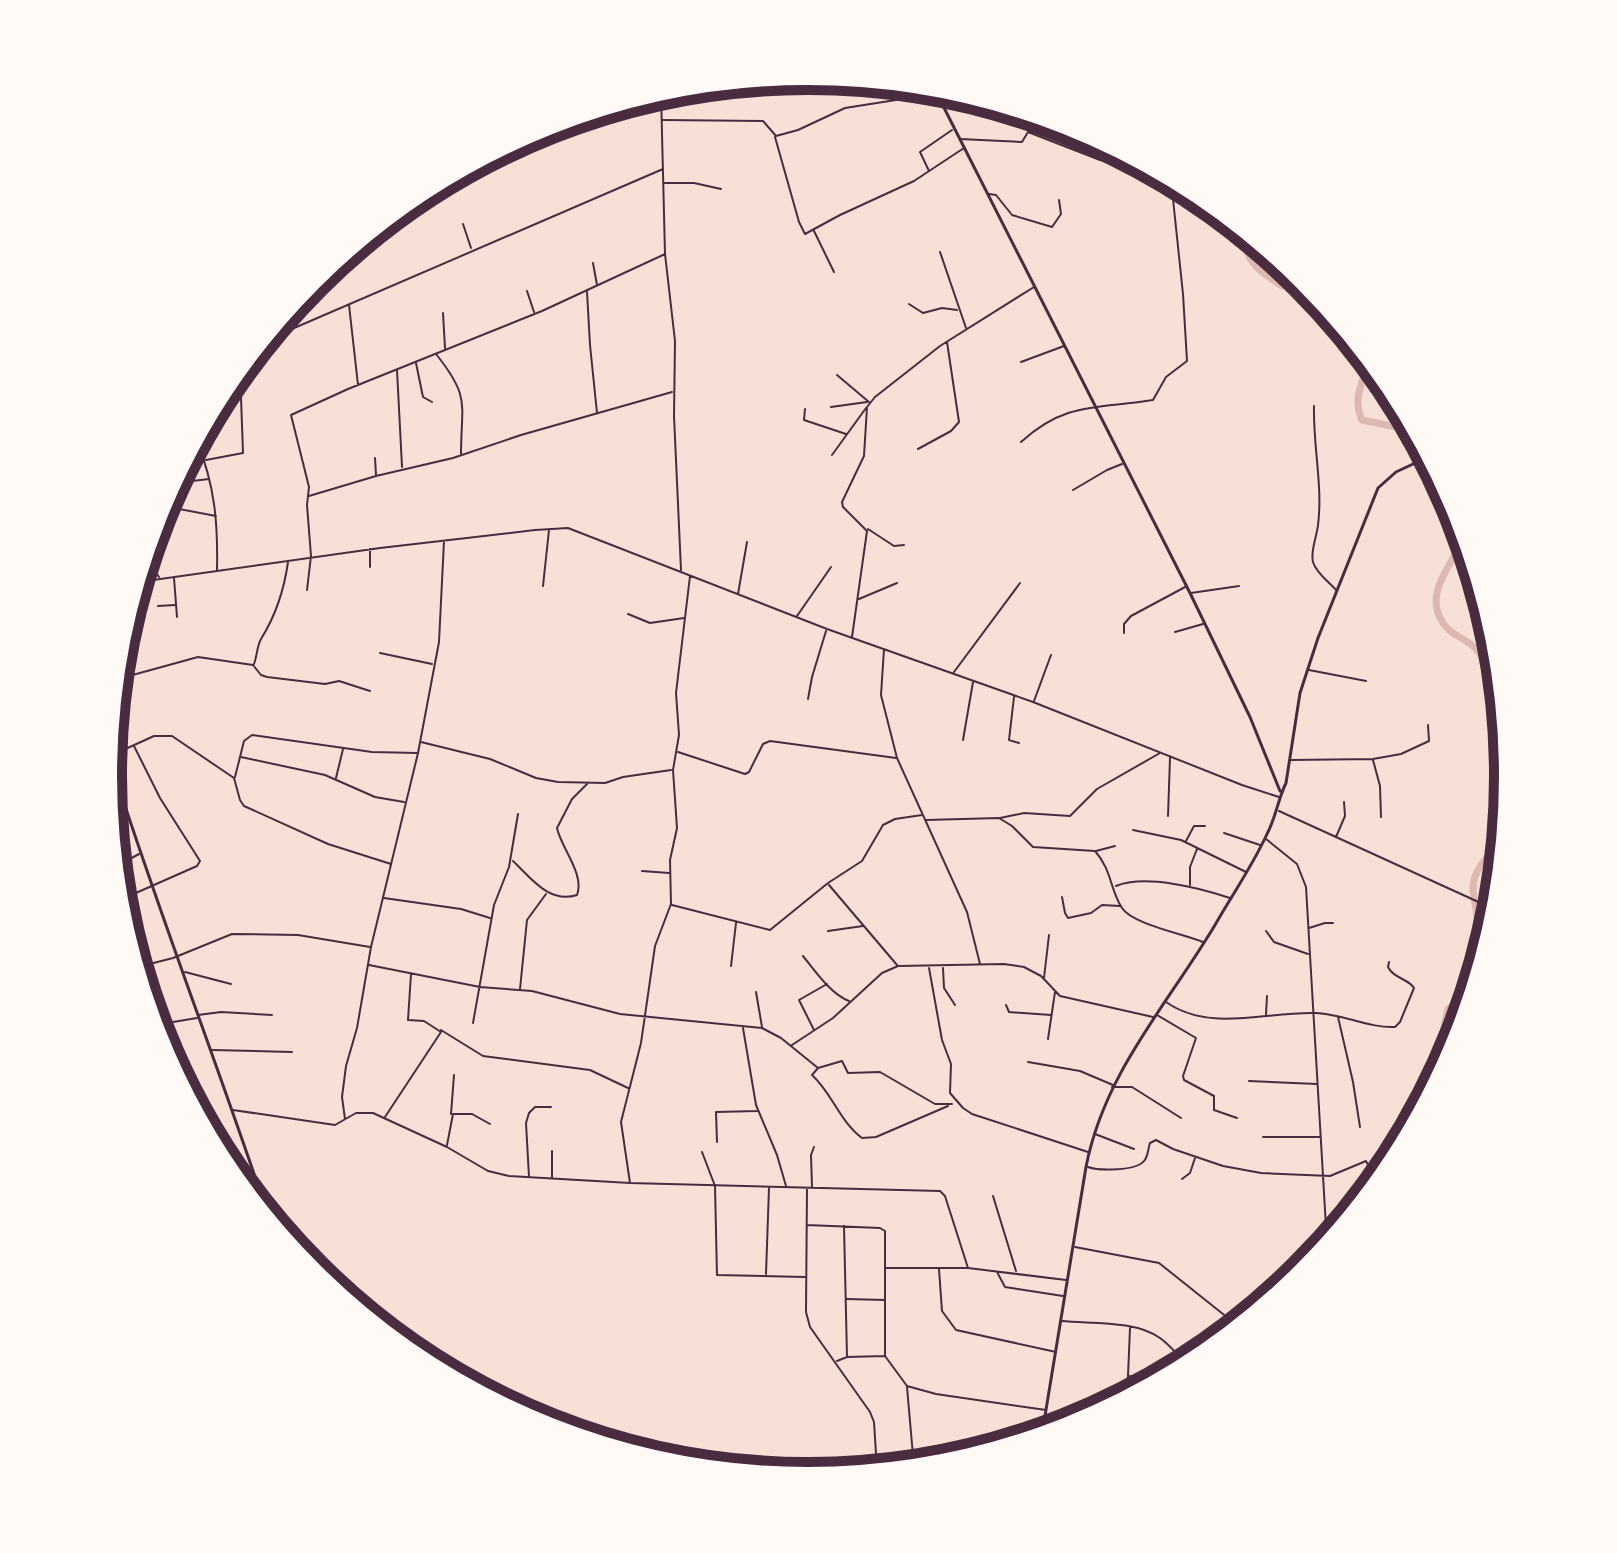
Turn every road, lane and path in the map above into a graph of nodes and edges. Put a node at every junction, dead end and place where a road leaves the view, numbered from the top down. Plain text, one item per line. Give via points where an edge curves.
1 (910, 98) edge
2 (941, 103) edge
3 (661, 106) edge
4 (662, 120) junction
5 (1030, 126) edge
6 (955, 129) junction
7 (1028, 132) junction
8 (775, 136) junction
9 (960, 139) junction
10 (964, 148) junction
11 (1112, 161) edge
12 (663, 169) junction
13 (930, 172) junction
14 (663, 183) junction
15 (721, 189) dead end
16 (987, 193) junction
17 (1173, 195) edge
18 (1059, 200) dead end
19 (463, 224) dead end
20 (814, 230) junction
21 (472, 250) junction
22 (940, 252) dead end
23 (665, 254) junction
24 (593, 263) dead end
25 (834, 272) dead end
26 (597, 286) junction
27 (1034, 287) junction
28 (527, 291) dead end
29 (587, 291) junction
30 (349, 304) junction
31 (909, 304) dead end
32 (958, 310) junction
33 (443, 313) dead end
34 (535, 313) junction
35 (966, 329) junction
36 (286, 331) edge
37 (947, 341) junction
38 (1064, 346) junction
39 (445, 349) junction
40 (436, 353) junction
41 (415, 361) junction
42 (1021, 362) dead end
43 (397, 369) junction
44 (837, 375) dead end
45 (358, 385) junction
46 (241, 391) edge
47 (674, 392) junction
48 (432, 402) dead end
49 (869, 402) junction
50 (1094, 405) junction
51 (1314, 406) dead end
52 (831, 407) dead end
53 (867, 407) junction
54 (805, 409) dead end
55 (597, 413) junction
56 (847, 435) junction
57 (1021, 442) dead end
58 (918, 449) dead end
59 (202, 455) edge
60 (461, 455) junction
61 (832, 455) dead end
62 (375, 458) dead end
63 (205, 461) junction
64 (1418, 462) edge
65 (1123, 463) junction
66 (402, 469) junction
67 (376, 476) junction
68 (210, 479) junction
69 (189, 481) edge
70 (1073, 490) dead end
71 (308, 496) junction
72 (177, 508) edge
73 (218, 516) junction
74 (549, 528) junction
75 (867, 529) junction
76 (444, 541) junction
77 (747, 542) dead end
78 (904, 545) dead end
79 (370, 549) junction
80 (311, 556) junction
81 (288, 560) junction
82 (370, 567) dead end
83 (831, 567) dead end
84 (154, 570) edge
85 (217, 570) junction
86 (681, 571) junction
87 (690, 575) junction
88 (174, 577) junction
89 (160, 579) junction
90 (151, 580) edge
91 (897, 583) dead end
92 (1020, 583) dead end
93 (543, 586) dead end
94 (1187, 586) junction
95 (1239, 586) dead end
96 (307, 590) dead end
97 (1338, 592) junction
98 (1190, 593) junction
99 (737, 595) junction
100 (858, 600) junction
101 (176, 605) junction
102 (158, 606) dead end
103 (628, 614) dead end
104 (177, 617) dead end
105 (796, 617) junction
106 (684, 618) junction
107 (1205, 624) junction
108 (827, 629) junction
109 (1175, 632) dead end
110 (1124, 633) dead end
111 (852, 638) junction
112 (884, 648) junction
113 (380, 653) dead end
114 (1051, 655) dead end
115 (433, 664) junction
116 (253, 665) junction
117 (1308, 670) junction
118 (953, 673) junction
119 (130, 676) edge
120 (973, 680) junction
121 (1366, 681) dead end
122 (370, 691) dead end
123 (1015, 696) junction
124 (808, 699) dead end
125 (1033, 702) junction
126 (1428, 725) dead end
127 (963, 740) dead end
128 (420, 741) junction
129 (1019, 743) dead end
130 (133, 745) junction
131 (344, 746) junction
132 (123, 751) edge
133 (678, 752) junction
134 (418, 753) junction
135 (1161, 753) junction
136 (1170, 756) junction
137 (240, 757) junction
138 (897, 758) junction
139 (1373, 759) junction
140 (1289, 761) junction
141 (673, 770) junction
142 (234, 778) junction
143 (335, 779) junction
144 (589, 782) junction
145 (1281, 795) junction
146 (122, 798) edge
147 (406, 802) junction
148 (1344, 802) dead end
149 (1278, 810) junction
150 (518, 814) dead end
151 (922, 815) junction
152 (1168, 816) dead end
153 (1381, 817) dead end
154 (999, 818) junction
155 (925, 820) junction
156 (1205, 826) dead end
157 (1133, 830) dead end
158 (1224, 833) dead end
159 (1266, 838) junction
160 (1336, 838) junction
161 (1185, 842) junction
162 (1261, 845) junction
163 (1115, 846) dead end
164 (1197, 848) junction
165 (1095, 851) junction
166 (140, 854) junction
167 (511, 859) junction
168 (127, 861) edge
169 (392, 864) junction
170 (642, 871) dead end
171 (1246, 872) junction
172 (670, 874) junction
173 (828, 883) junction
174 (1115, 887) junction
175 (151, 888) junction
176 (1190, 888) junction
177 (547, 893) junction
178 (133, 895) edge
179 (1062, 897) dead end
180 (384, 898) junction
181 (1230, 898) junction
182 (1483, 903) edge
183 (671, 904) junction
184 (1121, 906) junction
185 (491, 918) junction
186 (736, 923) junction
187 (1333, 923) dead end
188 (864, 925) junction
189 (1308, 928) junction
190 (828, 931) dead end
191 (1266, 931) dead end
192 (1049, 935) dead end
193 (1204, 942) junction
194 (371, 947) junction
195 (1309, 954) junction
196 (178, 956) junction
197 (803, 956) dead end
198 (1389, 962) dead end
199 (148, 964) edge
200 (369, 965) junction
201 (731, 966) dead end
202 (898, 966) junction
203 (928, 966) junction
204 (980, 966) junction
205 (944, 967) junction
206 (184, 971) junction
207 (411, 972) junction
208 (1044, 978) junction
209 (231, 984) dead end
210 (827, 984) junction
211 (480, 987) junction
212 (520, 990) junction
213 (1055, 991) junction
214 (756, 992) dead end
215 (1267, 996) dead end
216 (850, 1001) junction
217 (1165, 1001) junction
218 (955, 1005) dead end
219 (1006, 1005) dead end
220 (1313, 1013) junction
221 (272, 1015) dead end
222 (1051, 1015) junction
223 (198, 1016) junction
224 (1155, 1016) junction
225 (1338, 1016) junction
226 (644, 1017) junction
227 (1266, 1017) junction
228 (168, 1022) edge
229 (473, 1023) dead end
230 (743, 1027) junction
231 (762, 1028) junction
232 (441, 1030) junction
233 (814, 1031) junction
234 (1048, 1039) dead end
235 (791, 1046) junction
236 (211, 1051) junction
237 (292, 1052) dead end
238 (1028, 1062) dead end
239 (818, 1068) junction
240 (454, 1075) dead end
241 (1249, 1081) dead end
242 (1318, 1084) junction
243 (1112, 1086) junction
244 (629, 1089) junction
245 (957, 1102) junction
246 (952, 1104) junction
247 (551, 1107) dead end
248 (233, 1110) junction
249 (758, 1111) junction
250 (451, 1115) junction
251 (384, 1118) junction
252 (1181, 1118) dead end
253 (1237, 1118) dead end
254 (345, 1120) junction
255 (490, 1124) dead end
256 (1360, 1127) dead end
257 (1094, 1134) junction
258 (1263, 1137) dead end
259 (1322, 1137) junction
260 (717, 1142) dead end
261 (447, 1147) junction
262 (814, 1147) dead end
263 (1134, 1149) dead end
264 (552, 1151) dead end
265 (702, 1152) dead end
266 (1089, 1152) junction
267 (1196, 1157) junction
268 (1086, 1167) junction
269 (1371, 1169) edge
270 (247, 1171) edge
271 (253, 1171) junction
272 (1325, 1175) junction
273 (529, 1177) junction
274 (552, 1179) junction
275 (1182, 1179) dead end
276 (630, 1183) junction
277 (258, 1186) edge
278 (715, 1186) junction
279 (769, 1187) junction
280 (786, 1187) junction
281 (810, 1188) junction
282 (993, 1196) dead end
283 (807, 1225) junction
284 (844, 1226) junction
285 (1327, 1227) edge
286 (1073, 1247) junction
287 (885, 1268) junction
288 (939, 1268) junction
289 (968, 1268) junction
290 (996, 1271) junction
291 (1016, 1272) junction
292 (766, 1276) junction
293 (806, 1277) junction
294 (1068, 1280) junction
295 (1065, 1296) junction
296 (846, 1299) junction
297 (886, 1300) junction
298 (1229, 1319) edge
299 (1061, 1321) junction
300 (1130, 1327) junction
301 (1056, 1352) junction
302 (1177, 1355) edge
303 (885, 1356) junction
304 (847, 1357) junction
305 (836, 1361) junction
306 (1128, 1376) junction
307 (1139, 1378) edge
308 (1127, 1384) edge
309 (907, 1386) junction
310 (1046, 1410) junction
311 (1044, 1421) edge
312 (913, 1455) edge
313 (876, 1459) edge

1 - 8 street via 845,108
2 - 6 street
3 - 4 street
4 - 8 street via 763,121
4 - 12 street
5 - 7 street
6 - 9 street
6 - 13 street via 920,152
7 - 9 street via 1022,142
7 - 11 street
8 - 20 street via 801,229 805,234
9 - 10 street
10 - 13 street
10 - 16 street
12 - 14 street
12 - 21 street
13 - 20 street
14 - 15 street
14 - 23 street
16 - 18 street via 996,195 1012,215 1052,227 1061,214
16 - 27 street
17 - 50 street via 1187,361 1166,377 1153,400
19 - 21 street
20 - 25 street
21 - 30 street
22 - 32 street
23 - 26 street
23 - 47 street
24 - 26 street
26 - 29 street
27 - 35 street
27 - 38 street
28 - 34 street
29 - 34 street
29 - 55 street
30 - 36 street
30 - 45 street
31 - 32 street via 923,313
32 - 35 street
33 - 39 street
34 - 39 street
35 - 37 street
37 - 49 street
37 - 58 street via 959,422
38 - 42 street
38 - 50 street
39 - 40 street
40 - 41 street
40 - 60 street via 462,393
41 - 43 street
41 - 48 street via 423,397
43 - 45 street
43 - 66 street
44 - 49 street
45 - 71 street via 291,415 305,462
46 - 63 street via 243,453
47 - 55 street
47 - 86 street
49 - 52 street
49 - 53 street
50 - 57 street via 1049,420
50 - 65 street
51 - 97 street via 1321,496 1312,560
53 - 56 street
53 - 75 street via 864,456 842,504
54 - 56 street via 804,420
55 - 60 street
56 - 61 street
59 - 63 street
60 - 66 street
62 - 67 street
63 - 68 street
64 - 97 street via 1378,488
65 - 70 street
65 - 94 street
66 - 67 street
67 - 71 street
68 - 69 street
68 - 73 street
71 - 80 street
72 - 73 street
73 - 85 street
74 - 76 street
74 - 86 street via 568,528
74 - 93 street
75 - 78 street via 894,546
75 - 100 street
76 - 79 street
76 - 115 street via 440,633
77 - 99 street
79 - 80 street
79 - 82 street
80 - 81 street
80 - 96 street
81 - 85 street
81 - 116 street via 281,602
83 - 105 street
84 - 89 street
85 - 88 street
86 - 87 street
87 - 99 street
87 - 106 street
88 - 89 street
88 - 101 street
89 - 90 street
91 - 100 street
92 - 118 street
94 - 98 street
94 - 110 street via 1131,616
95 - 98 street
97 - 117 street
98 - 107 street
99 - 105 street
100 - 111 street
101 - 102 street
101 - 104 street
103 - 106 street via 650,623
105 - 108 street
106 - 133 street via 676,693
107 - 109 street
107 - 145 street
108 - 111 street
108 - 124 street
111 - 112 street
112 - 118 street
112 - 138 street via 881,695
113 - 115 street
114 - 125 street
115 - 128 street
116 - 119 street via 198,657
116 - 122 street via 267,677 325,684 338,680
117 - 121 street
117 - 140 street
118 - 120 street
120 - 123 street
120 - 127 street
123 - 125 street
123 - 129 street via 1009,740
125 - 135 street
126 - 139 street via 1428,743
128 - 134 street
128 - 144 street via 536,778
130 - 132 street
130 - 142 street via 172,736
130 - 175 street via 199,859 197,866
131 - 134 street
131 - 137 street via 252,735
131 - 143 street
133 - 138 street via 745,774 770,741
133 - 141 street
134 - 147 street
135 - 136 street
135 - 154 street via 1106,783 1070,816 1024,813
136 - 145 street
136 - 152 street
137 - 142 street
137 - 143 street
138 - 151 street
139 - 140 street
139 - 153 street
140 - 145 street
141 - 144 street
141 - 172 street via 677,828
142 - 169 street via 244,806 328,844
143 - 147 street via 375,797
144 - 177 street via 572,799 557,829 579,893 573,898
145 - 149 street
146 - 166 street
147 - 169 street
148 - 160 street via 1345,816
149 - 159 street
149 - 160 street
150 - 167 street
151 - 155 street
151 - 173 street via 883,825 866,857
154 - 155 street
154 - 165 street via 1033,847
155 - 204 street via 970,922
156 - 161 street via 1194,826
157 - 161 street
158 - 162 street
159 - 162 street
159 - 189 street via 1300,868
160 - 182 street
161 - 164 street
162 - 171 street
163 - 165 street
164 - 171 street
164 - 176 street
165 - 174 street
166 - 168 street
166 - 175 street
167 - 177 street
167 - 185 street
169 - 180 street
170 - 172 street
171 - 181 street
172 - 183 street
173 - 186 street via 770,930
173 - 188 street
174 - 176 street via 1131,880
174 - 184 street
175 - 178 street
175 - 196 street
176 - 181 street
177 - 212 street via 527,920
179 - 184 street via 1068,918 1102,905
180 - 185 street
180 - 194 street
181 - 193 street
183 - 186 street
183 - 226 street via 655,946
184 - 193 street via 1134,918
185 - 211 street
186 - 201 street
187 - 189 street
188 - 190 street
188 - 202 street
189 - 195 street
191 - 195 street via 1279,944
192 - 208 street
193 - 217 street
194 - 196 street via 298,935 240,934
194 - 200 street
195 - 220 street
196 - 199 street
196 - 206 street
197 - 210 street
198 - 225 street via 1391,973 1414,988 1397,1027
200 - 207 street
200 - 254 street via 342,1090
202 - 203 street
202 - 216 street
203 - 205 street
203 - 245 street via 951,1064 949,1091
204 - 205 street
204 - 208 street via 1012,965
205 - 218 street via 944,988
206 - 209 street
206 - 223 street
207 - 211 street
207 - 232 street via 408,1020
208 - 213 street
210 - 216 street
210 - 233 street via 799,1000
211 - 212 street
211 - 229 street
212 - 226 street
213 - 222 street
213 - 224 street
214 - 231 street
215 - 227 street
216 - 233 street
217 - 224 street
217 - 227 street via 1196,1016
219 - 222 street via 1009,1012
220 - 225 street
220 - 227 street
220 - 242 street
221 - 223 street
222 - 234 street
223 - 228 street
223 - 236 street
224 - 243 street
224 - 253 street via 1196,1037 1183,1078 1214,1096 1214,1110
225 - 256 street
226 - 230 street
226 - 244 street
230 - 231 street
230 - 249 street
231 - 235 street
232 - 244 street via 483,1056 590,1070
232 - 251 street
233 - 235 street
235 - 239 street
236 - 237 street
236 - 248 street
238 - 243 street via 1080,1071
239 - 246 street via 842,1061 848,1073 880,1072 935,1104
239 - 246 street via 812,1075 853,1131 865,1139
240 - 250 street
241 - 242 street
242 - 259 street
243 - 252 street via 1132,1087
243 - 257 street
244 - 276 street via 620,1127
245 - 246 street
245 - 266 street via 972,1114
247 - 273 street via 535,1107 527,1119
248 - 254 street via 322,1124
248 - 271 street
249 - 260 street via 716,1112
249 - 280 street
250 - 255 street via 472,1114
250 - 261 street
251 - 254 street via 361,1112
251 - 261 street
257 - 263 street
257 - 266 street
258 - 259 street
259 - 272 street
261 - 273 street via 488,1171
262 - 281 street
264 - 274 street
265 - 278 street
266 - 268 street
267 - 268 street via 1154,1140 1138,1166 1102,1172
267 - 272 street via 1249,1171
267 - 275 street
268 - 286 street
269 - 272 street via 1366,1161
270 - 271 street
271 - 277 street
272 - 285 street
273 - 274 street
274 - 276 street
276 - 278 street
278 - 279 street
278 - 292 street via 717,1275
279 - 280 street
279 - 292 street
280 - 281 street
281 - 283 street
281 - 289 street via 942,1192
282 - 291 street
283 - 284 street
283 - 293 street
284 - 287 street via 885,1231
284 - 296 street
286 - 294 street
286 - 298 street via 1159,1263
287 - 288 street
287 - 297 street
288 - 289 street
288 - 301 street via 942,1311 956,1330
289 - 290 street
290 - 291 street
290 - 295 street via 1005,1287
291 - 294 street
292 - 293 street
293 - 305 street via 810,1327
294 - 295 street
295 - 299 street
296 - 297 street
296 - 304 street
297 - 303 street
299 - 300 street
299 - 301 street
300 - 302 street via 1160,1338
300 - 306 street
301 - 310 street
303 - 304 street
303 - 309 street
304 - 305 street
305 - 313 street via 870,1412
306 - 307 street
306 - 308 street
309 - 310 street
309 - 312 street
310 - 311 street

